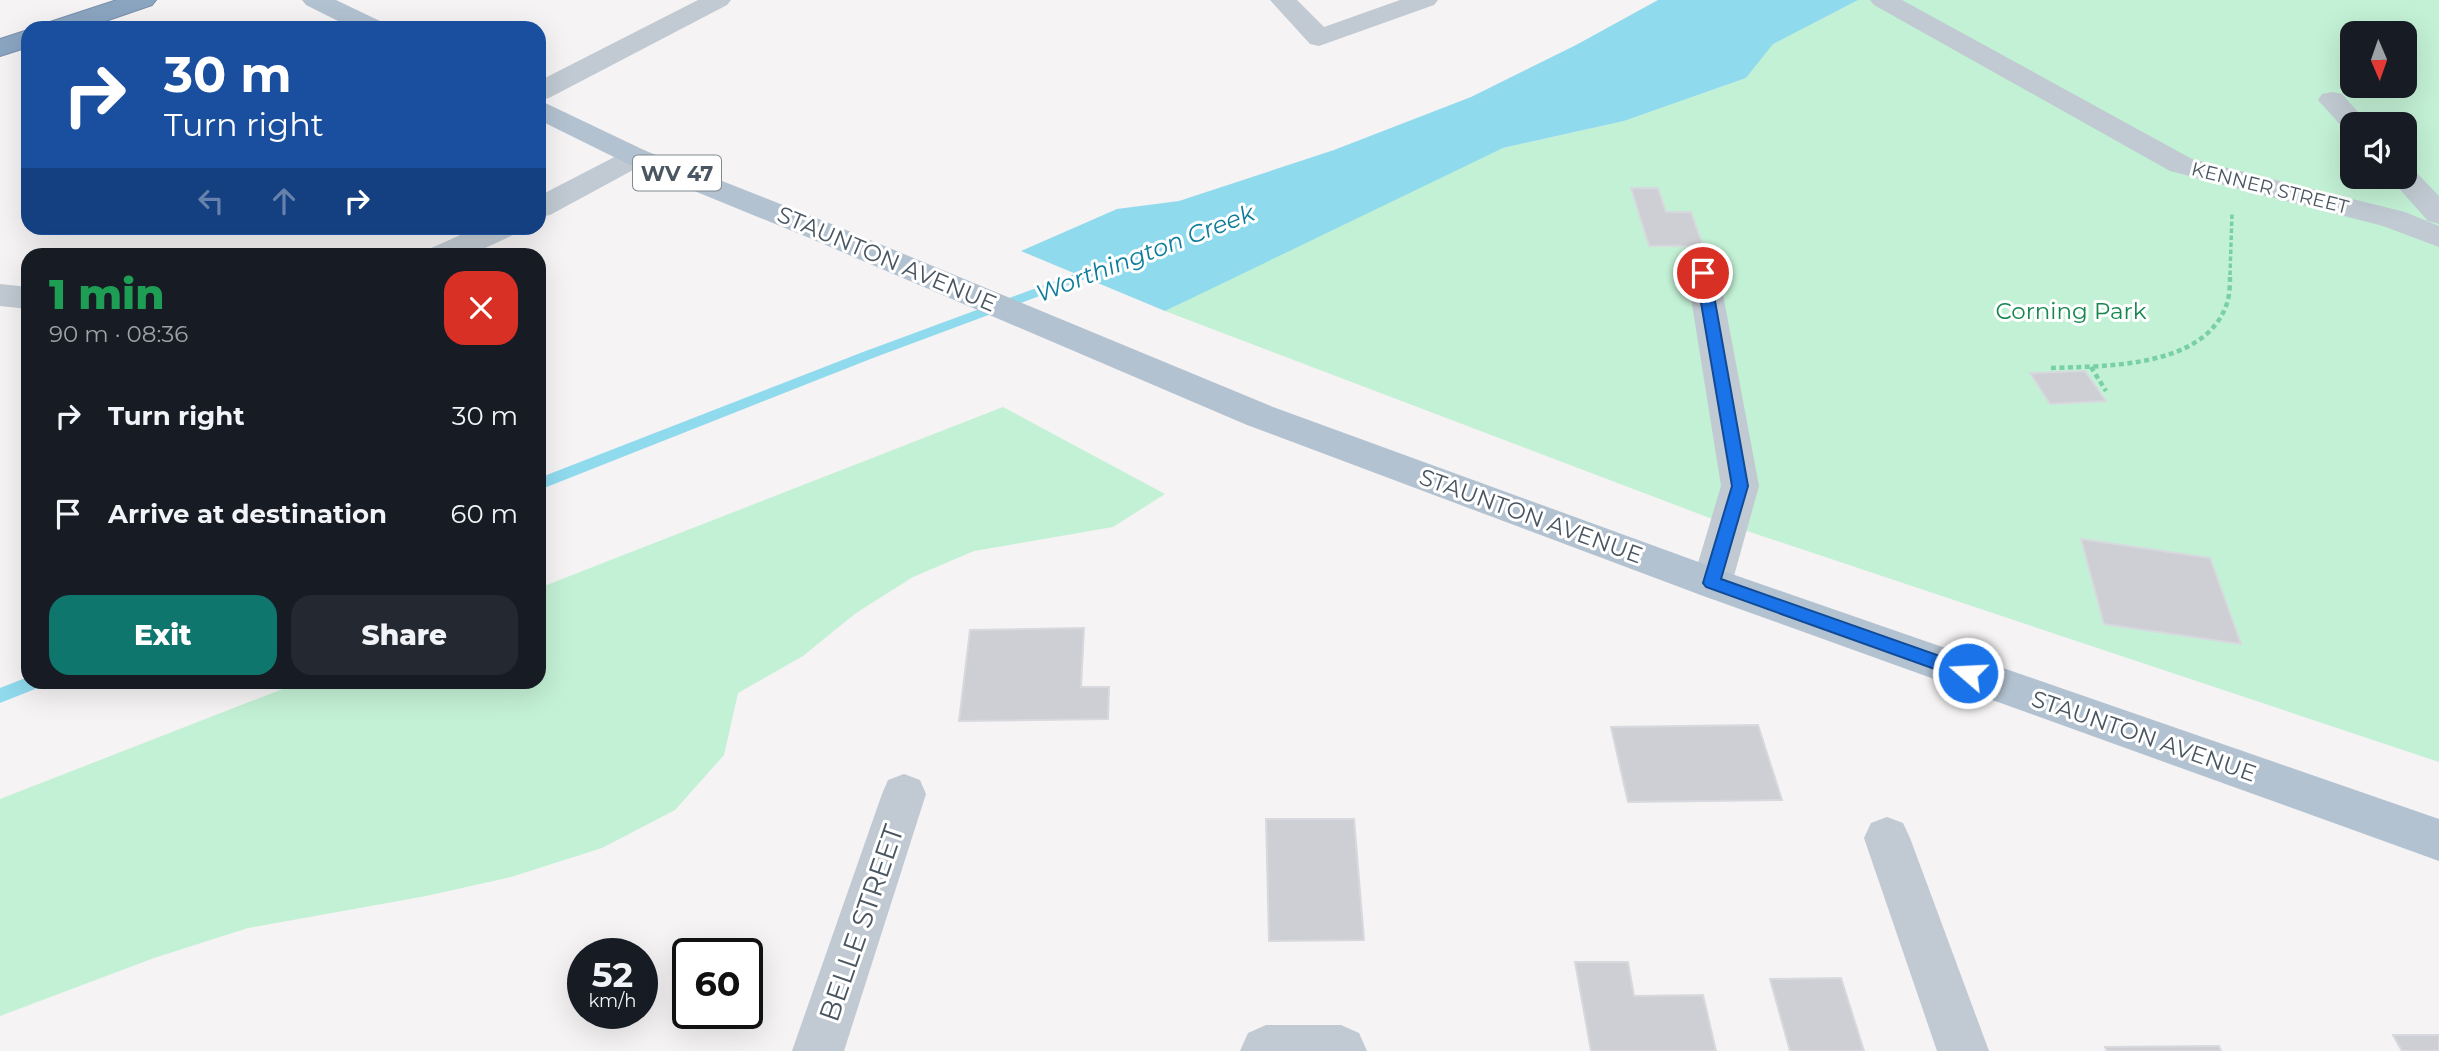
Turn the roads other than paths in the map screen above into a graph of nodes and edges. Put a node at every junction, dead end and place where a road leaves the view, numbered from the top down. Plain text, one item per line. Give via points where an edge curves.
1 (143, 0) edge
2 (316, 0) edge
3 (719, 0) edge
4 (1283, 0) edge
5 (1424, 0) edge
6 (1883, 0) edge
7 (80, 21) edge
8 (359, 21) edge
9 (21, 40) edge
10 (0, 48) edge
11 (546, 88) edge
12 (2332, 100) dead end
13 (546, 112) edge
14 (2344, 112) edge
15 (636, 157) junction
16 (2415, 189) edge
17 (546, 204) edge
18 (2439, 214) edge
19 (486, 235) edge
20 (2439, 237) edge
21 (458, 248) edge
22 (1703, 273) dead end
23 (0, 295) edge
24 (21, 297) edge
25 (1712, 583) junction
26 (904, 794) dead end
27 (2351, 809) junction
28 (1887, 838) dead end
29 (2439, 840) edge
30 (2439, 857) edge
31 (818, 1051) edge
32 (1266, 1051) edge
33 (1341, 1051) edge
34 (1963, 1051) edge

1 - 7 highway
2 - 8 main road
3 - 11 street
4 - 5 street via 1319,38
6 - 20 street, KENNER STREET via 2181,166 2394,219
9 - 10 highway
12 - 14 street
13 - 15 main road, STAUNTON AVENUE / WV 47
15 - 17 street
15 - 25 main road, STAUNTON AVENUE / WV 47 via 1260,416
16 - 18 street
19 - 21 street
22 - 25 street via 1740,486
23 - 24 street
25 - 27 main road, STAUNTON AVENUE / WV 47
26 - 31 street, BELLE STREET
27 - 29 main road, STAUNTON AVENUE / WV 47
27 - 30 main road
28 - 34 street
32 - 33 street

